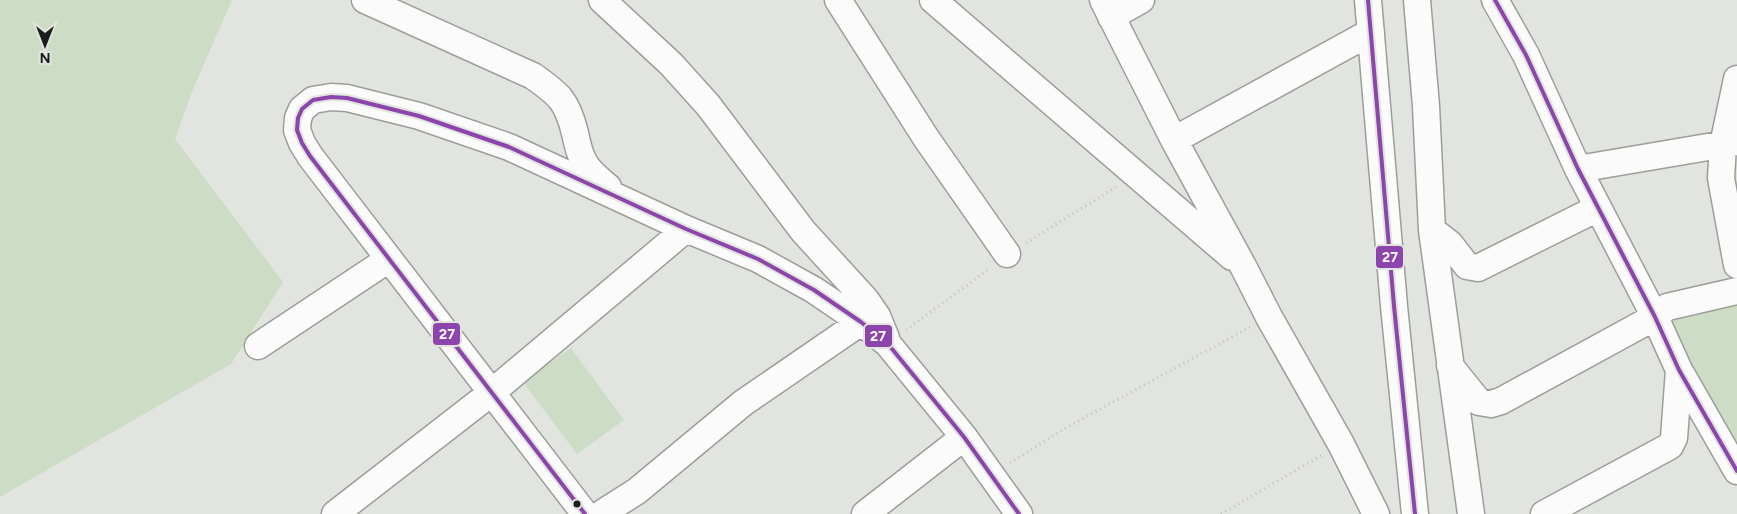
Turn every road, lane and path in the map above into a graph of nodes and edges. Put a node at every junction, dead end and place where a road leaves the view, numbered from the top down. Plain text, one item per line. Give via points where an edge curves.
1 (365, 0) edge
2 (602, 0) edge
3 (838, 0) edge
4 (933, 0) edge
5 (1141, 0) edge
6 (1368, 0) edge
7 (1417, 0) edge
8 (1495, 0) edge
9 (1107, 8) edge
10 (1371, 32) junction
11 (1737, 79) edge
12 (1174, 140) junction
13 (1730, 144) edge
14 (1578, 169) junction
15 (619, 198) junction
16 (1598, 208) junction
17 (686, 229) junction
18 (1432, 230) junction
19 (1007, 254) dead end
20 (388, 259) junction
21 (1737, 265) edge
22 (1244, 268) junction
23 (1737, 292) edge
24 (1269, 317) junction
25 (1655, 317) junction
26 (861, 322) junction
27 (888, 344) junction
28 (258, 346) dead end
29 (1450, 366) junction
30 (1679, 370) junction
31 (491, 393) junction
32 (964, 437) junction
33 (1341, 444) junction
34 (1737, 471) edge
35 (991, 474) junction
36 (336, 514) edge
37 (585, 514) edge
38 (601, 514) edge
39 (865, 514) edge
40 (1019, 514) edge
41 (1221, 514) edge
42 (1376, 514) edge
43 (1415, 514) edge
44 (1471, 514) edge
45 (1544, 514) edge

1 - 15 street via 533,76 552,89 564,101 570,114 585,164
2 - 27 street via 671,64 708,105 802,231 866,300 877,316
3 - 19 street via 926,138
4 - 22 street
5 - 9 street
6 - 10 street
7 - 18 street
8 - 14 street via 1526,55
9 - 12 street
10 - 12 street
10 - 43 street
11 - 13 street
12 - 22 street
13 - 14 street
13 - 21 street via 1721,178
14 - 16 street
15 - 17 street
15 - 20 street via 509,146 419,116 347,98 313,100 302,109 298,118 297,130 302,143
16 - 18 street via 1478,268 1467,266 1450,244
16 - 25 street
17 - 26 street via 758,259 814,290
17 - 31 street
18 - 29 street
20 - 28 street
20 - 31 street
22 - 24 street
23 - 25 street via 1667,307
24 - 33 street
24 - 35 path via 1064,429
25 - 29 street via 1491,404 1479,402
25 - 30 street
26 - 27 street
26 - 38 street via 743,403 637,490
27 - 32 street
29 - 44 street
30 - 34 street
30 - 45 street via 1674,438 1670,446
31 - 36 street
31 - 37 street
32 - 35 street
32 - 39 street
33 - 41 path
33 - 42 street
35 - 40 street

